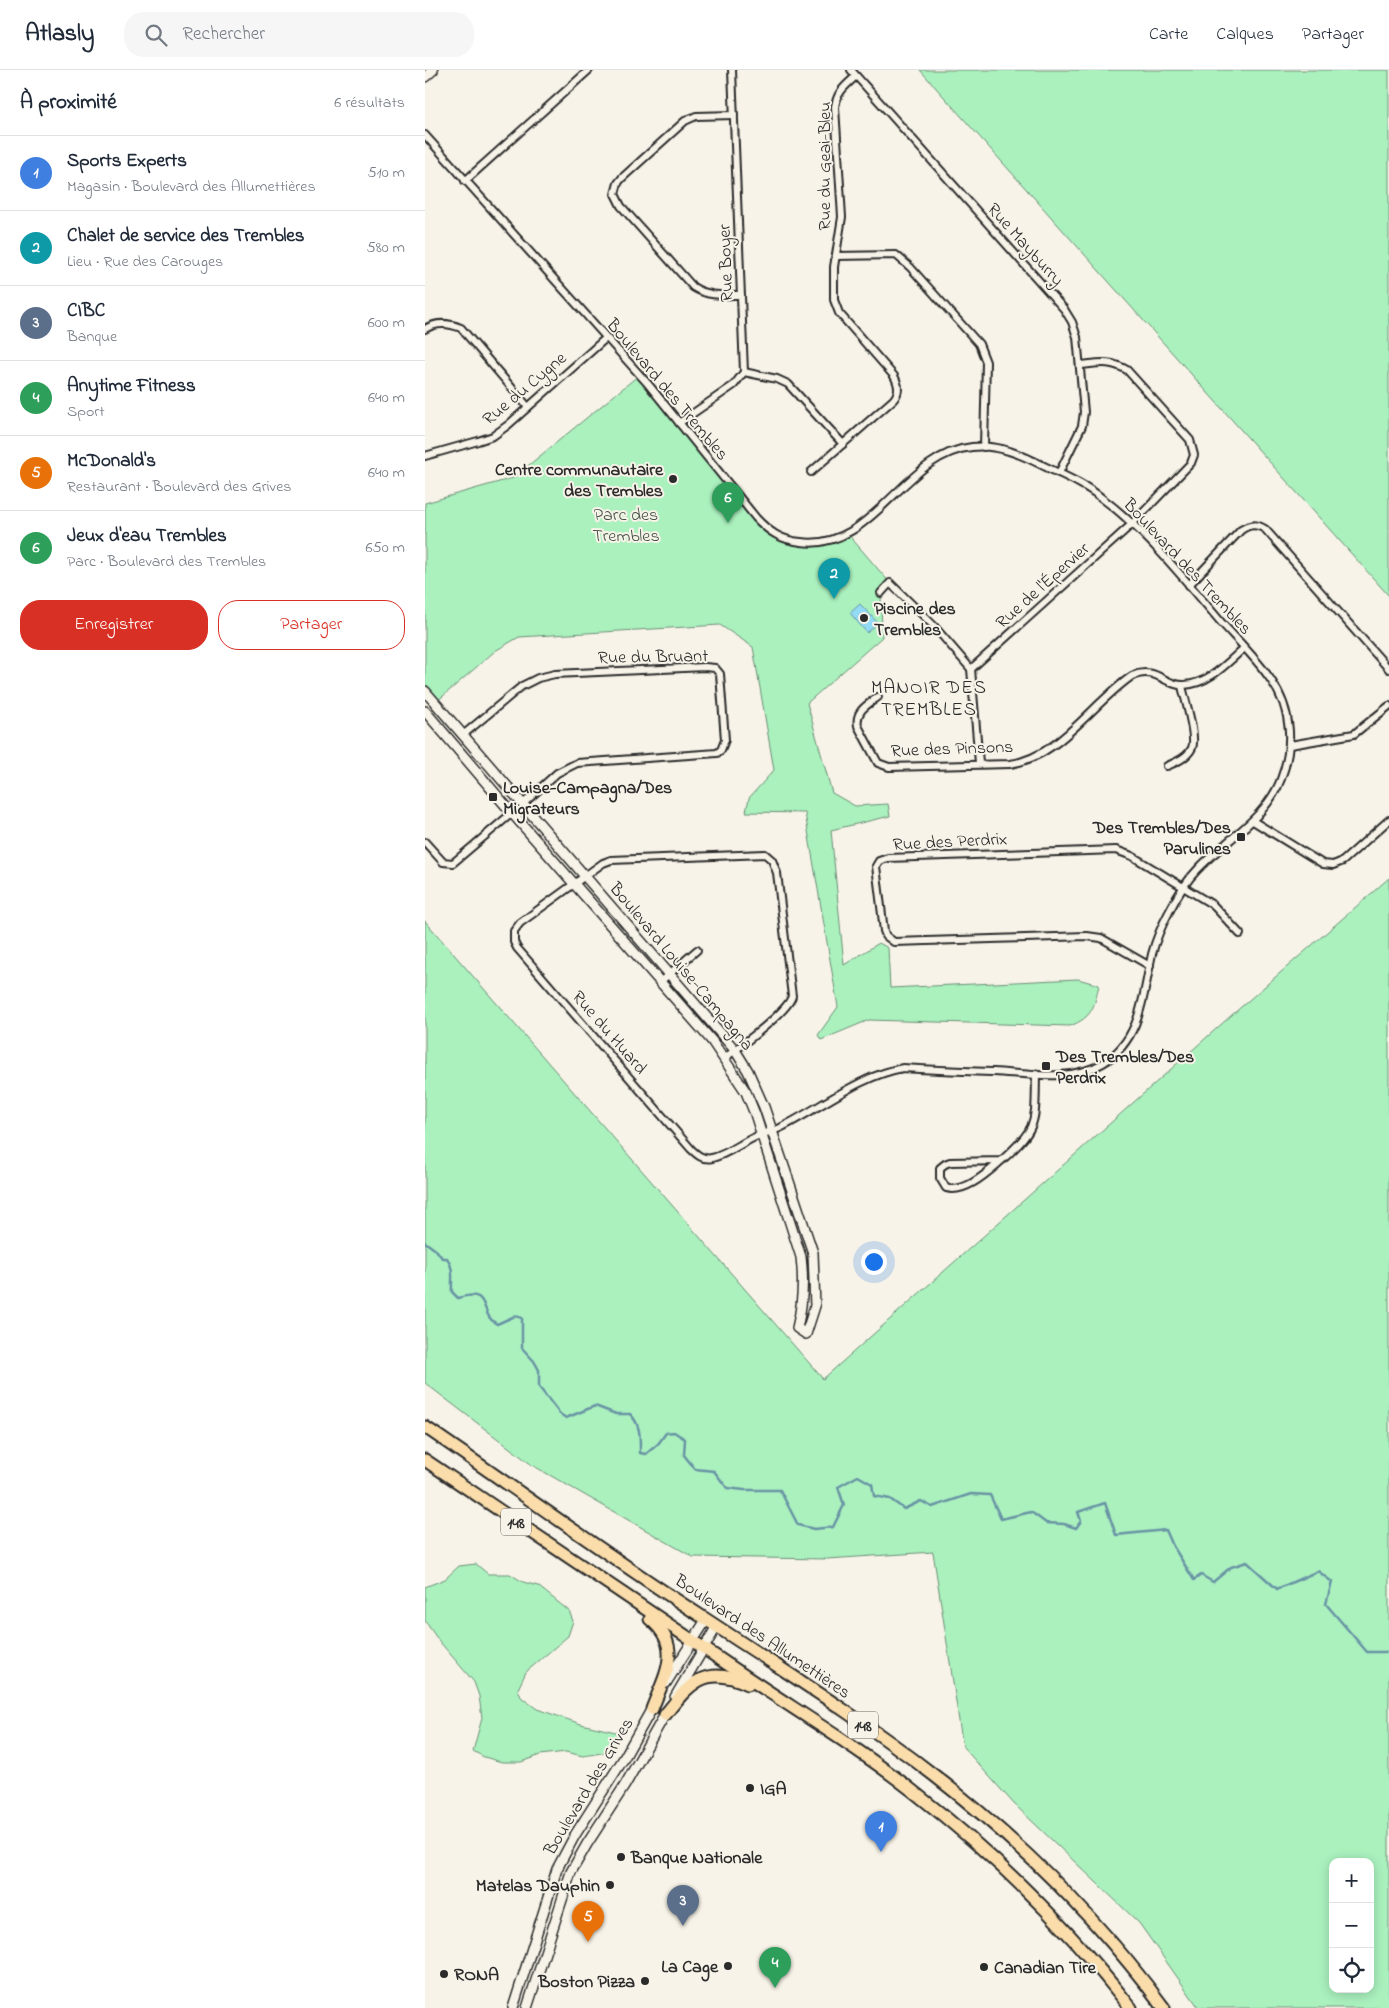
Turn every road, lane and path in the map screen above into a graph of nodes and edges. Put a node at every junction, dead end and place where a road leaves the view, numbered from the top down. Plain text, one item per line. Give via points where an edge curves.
1 (433, 70) edge
2 (589, 70) edge
3 (732, 70) edge
4 (851, 70) edge
5 (856, 76) junction
6 (425, 78) edge
7 (734, 115) junction
8 (425, 135) edge
9 (465, 181) junction
10 (836, 256) junction
11 (741, 295) junction
12 (425, 329) edge
13 (606, 338) junction
14 (1081, 365) junction
15 (744, 372) junction
16 (528, 406) junction
17 (679, 423) junction
18 (843, 444) junction
19 (984, 447) junction
20 (425, 456) edge
21 (811, 472) dead end
22 (1059, 473) junction
23 (1132, 524) junction
24 (1189, 584) junction
25 (881, 593) dead end
26 (1244, 648) junction
27 (971, 669) junction
28 (1389, 669) edge
29 (1182, 686) junction
30 (425, 691) edge
31 (878, 697) dead end
32 (1389, 706) edge
33 (425, 711) edge
34 (463, 735) junction
35 (453, 743) junction
36 (1290, 745) junction
37 (979, 764) junction
38 (1167, 766) dead end
39 (523, 804) junction
40 (512, 813) junction
41 (1389, 820) edge
42 (1253, 821) junction
43 (425, 842) edge
44 (585, 877) junction
45 (575, 884) junction
46 (1183, 888) junction
47 (1240, 934) dead end
48 (697, 950) dead end
49 (1150, 966) junction
50 (670, 974) junction
51 (660, 982) junction
52 (735, 1050) junction
53 (725, 1058) junction
54 (1035, 1074) junction
55 (772, 1130) junction
56 (761, 1135) junction
57 (1001, 1161) junction
58 (425, 1427) edge
59 (425, 1460) edge
60 (608, 1584) junction
61 (706, 1620) junction
62 (717, 1626) junction
63 (693, 1640) junction
64 (703, 1647) junction
65 (778, 1698) junction
66 (652, 1709) junction
67 (665, 1715) junction
68 (513, 2008) edge
69 (527, 2008) edge
70 (1131, 2008) edge
71 (1164, 2008) edge

1 - 6 street
2 - 9 street
3 - 7 street, Rue Boyer
4 - 5 street, Rue Mayburry
5 - 10 street, Rue du Geai-Bleu via 836,98 841,217
5 - 14 street, Rue Mayburry via 1064,309 1075,329
7 - 11 street, Rue Boyer
7 - 11 street via 696,116 685,121 618,182 615,194 621,206 693,287 709,294
8 - 9 street, Boulevard des Trembles
9 - 13 street, Boulevard des Trembles
10 - 18 street, Rue du Geai-Bleu via 835,307 894,376 899,388 893,400
10 - 19 street via 896,256 910,267 979,344 986,362
11 - 15 street, Rue Boyer
12 - 16 street via 440,324 461,328
13 - 16 street, Rue du Cygne
13 - 17 street, Boulevard des Trembles
14 - 22 street, Rue Mayburry via 1084,420
14 - 23 street, Rue de l'Épervier via 1107,362 1127,370 1193,447 1191,463
15 - 17 street via 734,385
15 - 18 street via 788,384
16 - 20 street, Rue du Cygne via 493,436
17 - 19 street, Boulevard des Trembles via 764,527 780,537 809,543 837,538 856,528 938,458 962,449
18 - 21 street, Rue du Geai-Bleu
19 - 22 street, Boulevard des Trembles via 1015,452
22 - 23 street, Boulevard des Trembles via 1101,497
23 - 24 street, Boulevard des Trembles
23 - 27 street, Rue de l'Épervier
24 - 26 street, Boulevard des Trembles
24 - 28 street via 1241,530 1247,526 1259,526
25 - 27 street via 889,583 933,625
26 - 29 street via 1205,679
26 - 36 street, Boulevard des Trembles via 1280,694 1288,716
27 - 37 street
29 - 37 street, Rue des Pinsons via 1152,674 1138,673 1127,679 1046,751 1016,763
29 - 38 street via 1192,747 1185,757
30 - 34 street, Boulevard Louise-Campagna
31 - 37 street, Rue des Pinsons via 861,711 857,719 878,763 889,767
32 - 36 street via 1354,734
33 - 35 street, Boulevard Louise-Campagna
34 - 35 street
34 - 39 street, Boulevard Louise-Campagna
34 - 39 street, Rue du Bruant via 522,686 546,675 705,667 715,668 720,674 725,740 717,753 577,763 557,773
35 - 40 street, Boulevard Louise-Campagna
36 - 42 street, Boulevard des Trembles via 1275,793
39 - 40 street
39 - 44 street, Boulevard Louise-Campagna
40 - 43 street via 453,863 443,862
40 - 45 street, Boulevard Louise-Campagna
41 - 42 street via 1333,866 1323,864
42 - 46 street, Boulevard des Trembles via 1209,858
44 - 45 street, Rue du Huard
44 - 50 street, Boulevard Louise-Campagna
44 - 52 street, Rue du Huard via 611,860 759,853 770,857 777,874 792,996 782,1011
45 - 51 street, Boulevard Louise-Campagna
45 - 56 street, Rue du Huard via 517,927 513,936 517,948 697,1154 712,1158
46 - 47 street via 1213,905
46 - 49 street, Boulevard des Trembles via 1161,928
46 - 49 street, Rue des Perdrix via 1132,856 1116,850 888,858 876,866 884,931 894,942 1087,936 1101,938
48 - 50 street
49 - 54 street, Boulevard des Trembles via 1136,1024 1128,1040 1115,1054 1079,1073
50 - 51 street
50 - 52 street, Boulevard Louise-Campagna
51 - 53 street, Boulevard Louise-Campagna
52 - 53 street, Rue du Huard
52 - 55 street, Boulevard Louise-Campagna via 757,1090
53 - 56 street, Boulevard Louise-Campagna via 746,1092
54 - 55 street, Boulevard des Trembles via 891,1070
54 - 57 street via 1034,1123 1026,1138
55 - 56 street, Boulevard des Trembles
55 - 56 street, Boulevard Louise-Campagna via 813,1254 815,1306 806,1334 797,1328 803,1304 801,1257
57 - 57 street via 950,1162 940,1168 940,1178 946,1188 957,1189 986,1174
58 - 61 highway, Boulevard des Allumettières / 148
59 - 60 highway, 148
60 - 63 highway, 148
60 - 66 highway via 658,1626 668,1642 669,1665
61 - 62 highway, Boulevard des Allumettières / 148
61 - 63 street, Boulevard des Grives
62 - 64 street, Boulevard des Grives
62 - 71 highway, Boulevard des Allumettières / 148 via 906,1755 970,1804 1071,1900
63 - 64 highway, 148
63 - 66 street, Boulevard des Grives
64 - 65 highway, 148
64 - 67 street, Boulevard des Grives
65 - 67 highway via 734,1678 715,1676 693,1683
65 - 70 highway, 148 via 875,1763 974,1842 1055,1919
66 - 68 street, Boulevard des Grives via 557,1869
67 - 69 street, Boulevard des Grives via 571,1872

